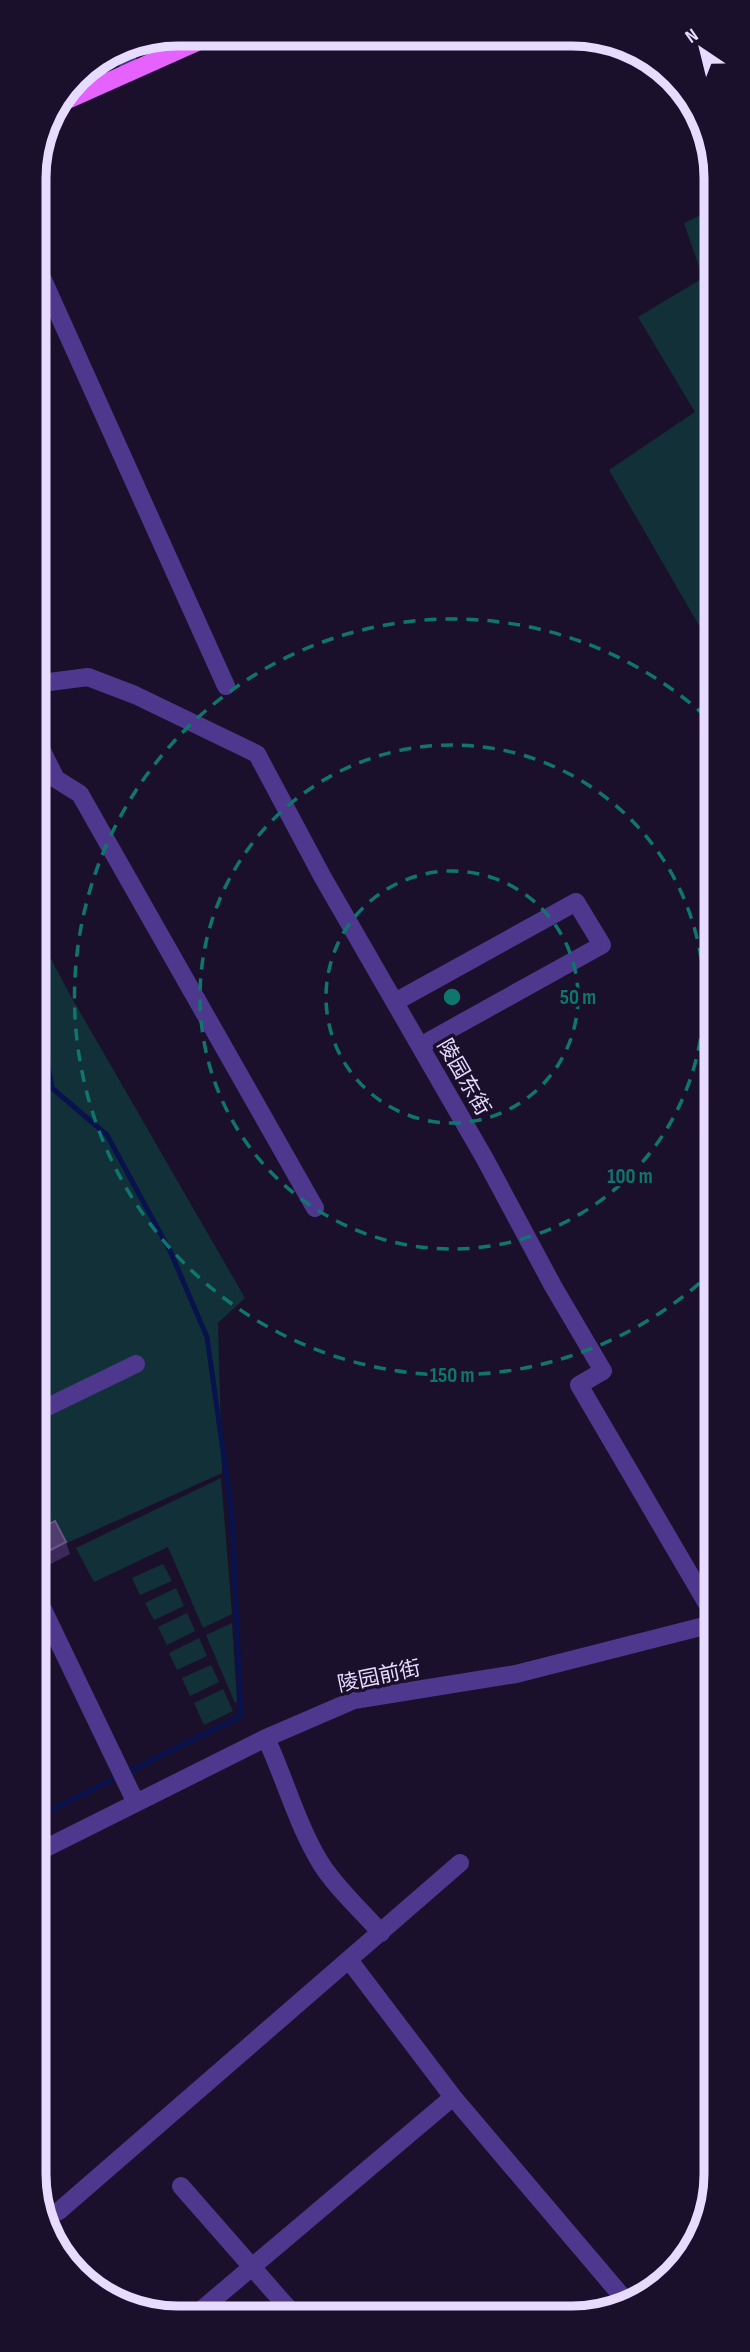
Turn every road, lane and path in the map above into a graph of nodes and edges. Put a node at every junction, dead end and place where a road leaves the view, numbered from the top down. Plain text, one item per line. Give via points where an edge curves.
1 (187, 46) edge
2 (126, 56) edge
3 (130, 72) junction
4 (73, 98) edge
5 (46, 287) edge
6 (46, 682) edge
7 (226, 686) dead end
8 (46, 759) edge
9 (395, 1002) junction
10 (421, 1046) junction
11 (315, 1208) dead end
12 (136, 1364) dead end
13 (46, 1408) edge
14 (704, 1600) edge
15 (46, 1616) edge
16 (704, 1624) edge
17 (266, 1738) junction
18 (136, 1803) junction
19 (46, 1848) edge
20 (460, 1863) dead end
21 (381, 1933) junction
22 (349, 1960) junction
23 (453, 2097) junction
24 (181, 2186) dead end
25 (51, 2214) edge
26 (252, 2267) junction
27 (622, 2296) edge
28 (206, 2306) edge
29 (286, 2306) edge

1 - 3 main road
2 - 3 street
3 - 4 main road
5 - 7 street
6 - 9 street, 陵园东街 via 88,677 257,754
8 - 11 street via 56,779 80,793
9 - 10 street, 陵园东街
9 - 10 street via 576,902 602,945
10 - 14 street, 陵园东街 via 603,1371 579,1385
12 - 13 street
15 - 18 street
16 - 17 street, 陵园前街 via 516,1674 354,1700
17 - 18 street, 陵园前街
17 - 21 street via 322,1866
18 - 19 street, 陵园前街
20 - 21 street
21 - 22 street
22 - 23 street
22 - 25 street
23 - 26 street
23 - 27 street
24 - 26 street
26 - 28 street
26 - 29 street

